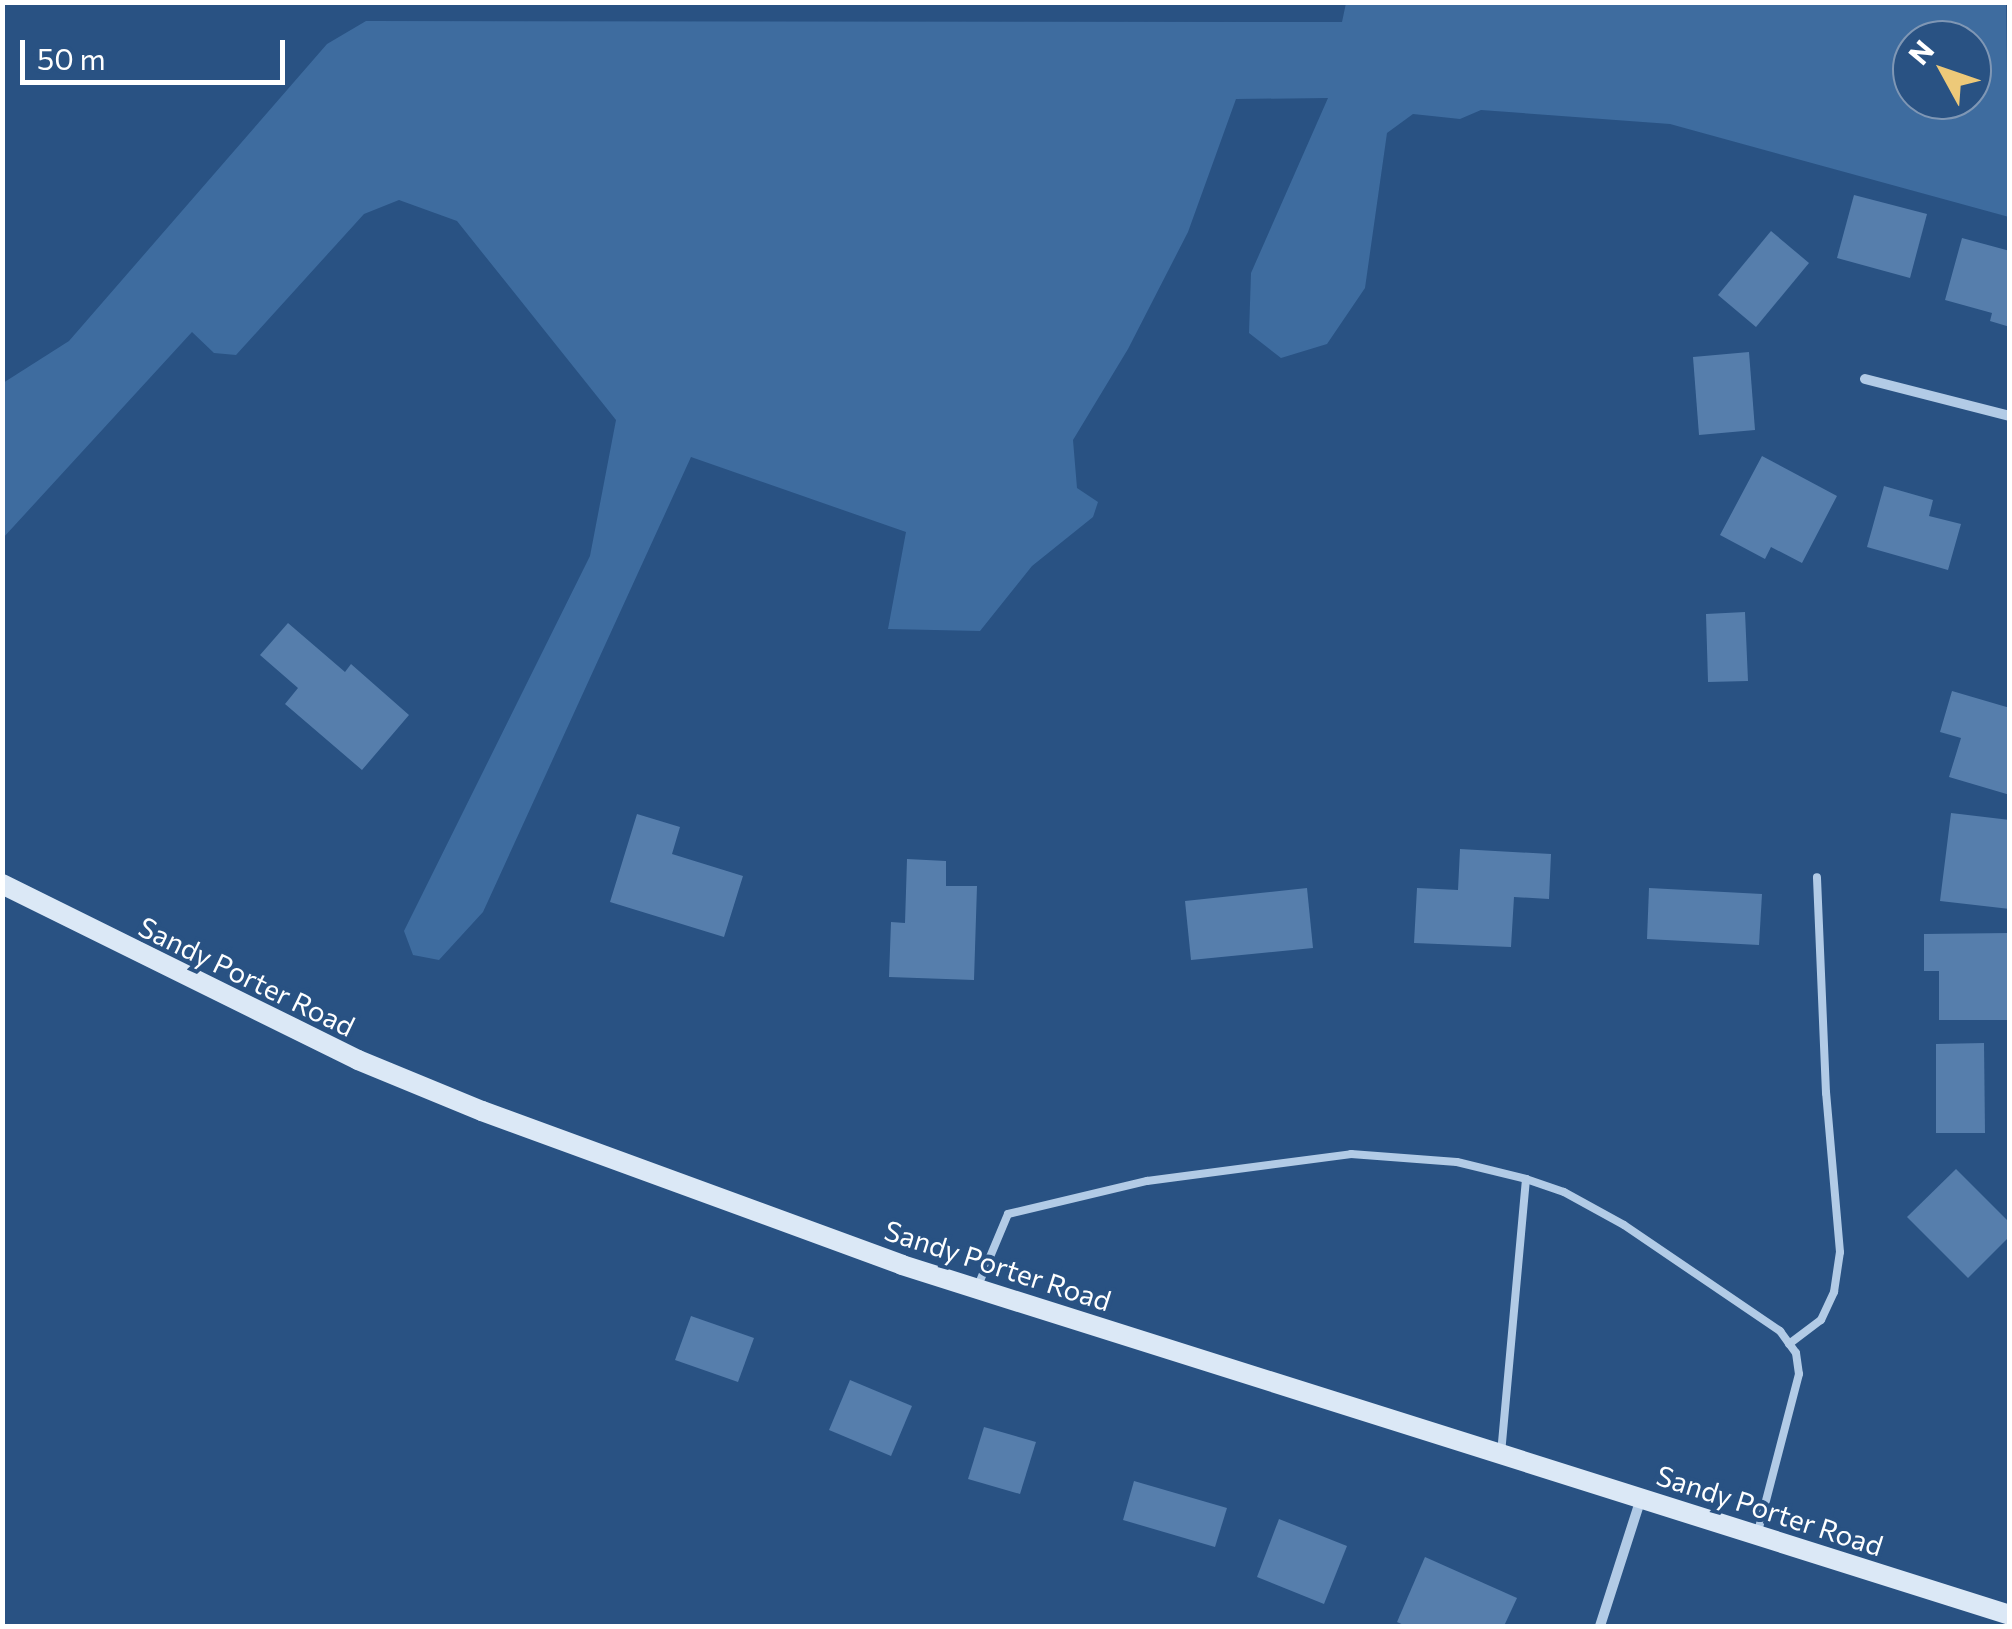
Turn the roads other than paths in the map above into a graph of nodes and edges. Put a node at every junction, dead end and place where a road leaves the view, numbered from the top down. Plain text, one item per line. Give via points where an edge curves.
1 (1865, 379) dead end
2 (2010, 416) edge
3 (1817, 877) dead end
4 (2, 884) edge
5 (1526, 1179) junction
6 (977, 1288) junction
7 (1789, 1344) junction
8 (1500, 1453) junction
9 (1641, 1497) junction
10 (1757, 1534) junction
11 (2010, 1616) edge
12 (1600, 1626) edge

1 - 2 street
3 - 7 lane via 1840,1252 1821,1320
4 - 6 street, Sandy Porter Road via 293,1030 426,1088
5 - 6 lane via 1457,1162 1351,1154 1147,1181 1008,1214
5 - 7 lane via 1624,1225 1780,1330
5 - 8 lane
6 - 8 street, Sandy Porter Road
7 - 10 lane via 1800,1374
8 - 9 street, Sandy Porter Road
9 - 10 street, Sandy Porter Road
9 - 12 street
10 - 11 street, Sandy Porter Road

